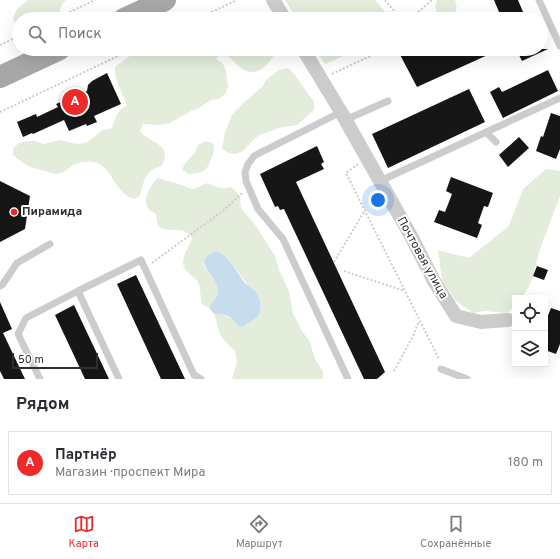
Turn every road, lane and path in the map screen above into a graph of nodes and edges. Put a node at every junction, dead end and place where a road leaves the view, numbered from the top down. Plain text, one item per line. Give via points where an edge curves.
1 (95, 0) edge
2 (165, 0) edge
3 (237, 0) edge
4 (273, 0) edge
5 (386, 0) edge
6 (432, 0) edge
7 (539, 0) edge
8 (69, 12) edge
9 (139, 12) edge
10 (212, 12) edge
11 (281, 12) edge
12 (395, 12) edge
13 (419, 12) edge
14 (544, 12) edge
15 (548, 20) edge
16 (12, 39) edge
17 (0, 45) edge
18 (560, 46) edge
19 (45, 56) edge
20 (119, 56) edge
21 (307, 56) edge
22 (370, 56) edge
23 (0, 77) edge
24 (321, 79) junction
25 (560, 98) edge
26 (388, 101) dead end
27 (0, 112) edge
28 (343, 116) junction
29 (486, 132) junction
30 (496, 142) dead end
31 (346, 173) dead end
32 (380, 181) junction
33 (249, 187) junction
34 (365, 210) junction
35 (50, 244) dead end
36 (334, 262) dead end
37 (145, 268) junction
38 (344, 271) dead end
39 (0, 286) edge
40 (78, 291) junction
41 (405, 291) junction
42 (419, 320) junction
43 (508, 320) dead end
44 (439, 359) dead end
45 (440, 370) dead end
46 (394, 371) dead end
47 (40, 379) edge
48 (119, 379) edge
49 (201, 379) edge
50 (348, 379) edge
51 (467, 379) edge

1 - 8 path
2 - 9 main road
3 - 10 path
4 - 11 street
5 - 12 path
6 - 13 path
7 - 14 lane
15 - 18 lane
16 - 17 path
19 - 23 main road
20 - 27 path
21 - 24 street, Почтовая улица
22 - 24 path
24 - 28 street, Почтовая улица
25 - 29 lane
26 - 28 lane
28 - 32 street, Почтовая улица
28 - 33 lane via 254,156 246,172
29 - 30 lane
29 - 32 lane
31 - 34 path
32 - 43 street, Почтовая улица via 434,281 456,316 481,322
33 - 37 path via 224,210
33 - 50 lane via 258,209 283,239
34 - 36 path
34 - 41 path
35 - 39 lane via 17,263
37 - 40 lane via 141,260
37 - 49 lane via 194,375
38 - 41 path
40 - 47 lane via 26,318 18,334
40 - 48 lane
41 - 42 path
42 - 44 path
42 - 46 path
45 - 51 lane

